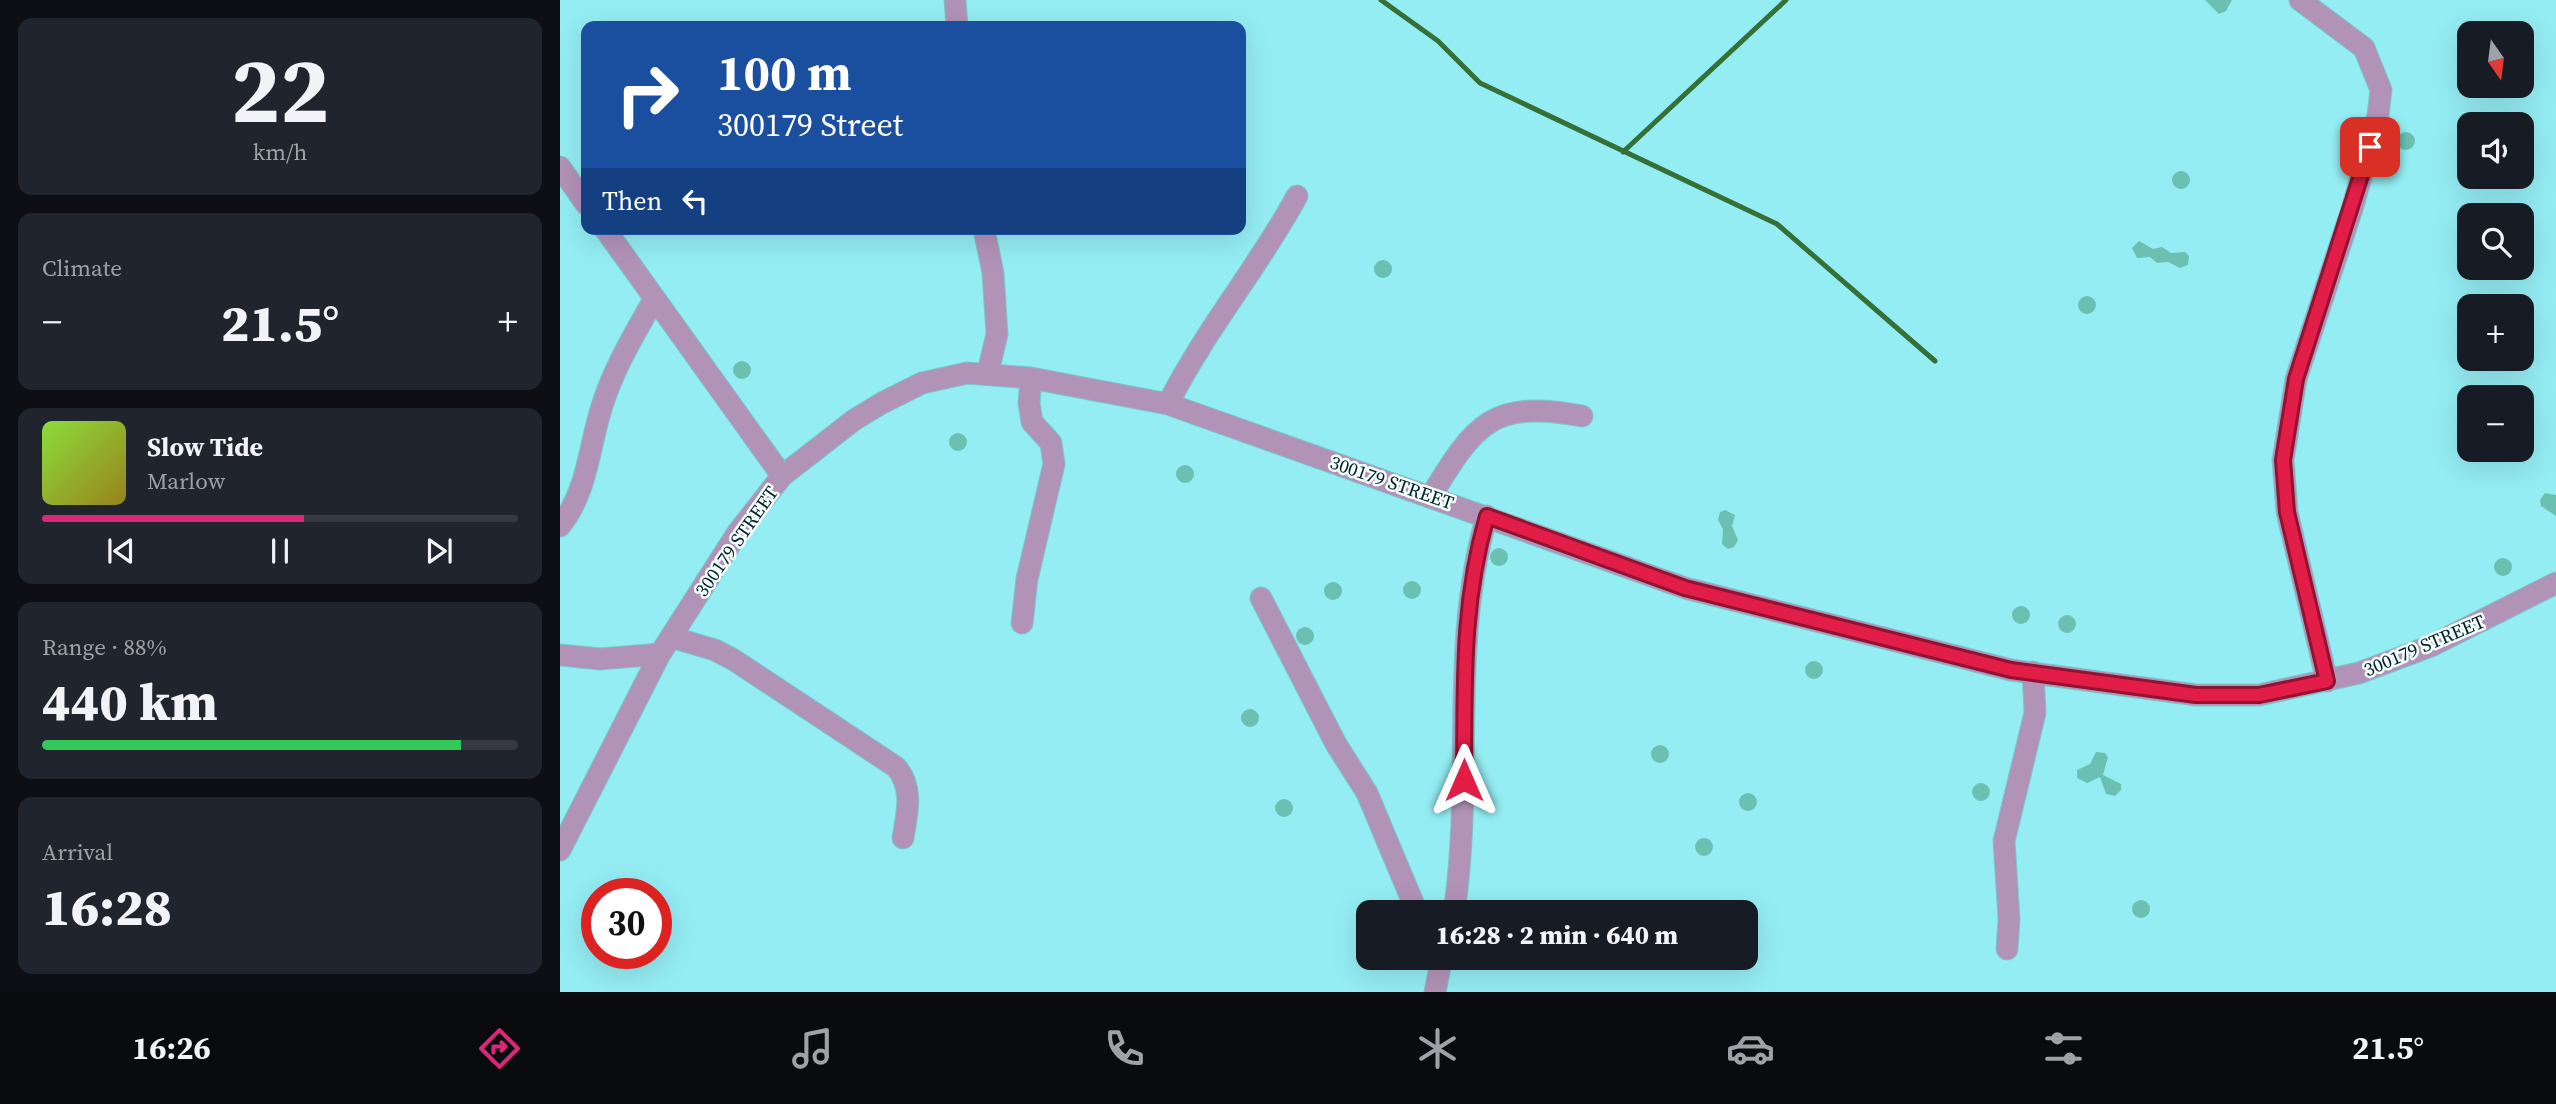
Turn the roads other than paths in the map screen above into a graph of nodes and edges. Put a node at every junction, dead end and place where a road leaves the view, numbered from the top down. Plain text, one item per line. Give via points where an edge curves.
1 (955, 0) edge
2 (2300, 0) edge
3 (957, 21) edge
4 (560, 167) edge
5 (581, 197) edge
6 (1297, 197) dead end
7 (608, 235) edge
8 (985, 235) edge
9 (654, 299) junction
10 (988, 372) junction
11 (1031, 378) junction
12 (1168, 404) junction
13 (1582, 416) dead end
14 (782, 476) junction
15 (1432, 496) junction
16 (1487, 516) junction
17 (560, 526) edge
18 (2556, 583) edge
19 (1261, 598) dead end
20 (1022, 623) dead end
21 (666, 646) junction
22 (560, 655) edge
23 (2033, 672) junction
24 (2327, 681) junction
25 (903, 838) dead end
26 (560, 850) edge
27 (1412, 900) edge
28 (1455, 900) edge
29 (2007, 949) dead end
30 (1438, 970) edge
31 (1436, 992) edge

1 - 3 street
2 - 24 street via 2364,48 2381,90 2353,206 2296,379 2283,460 2287,512
4 - 5 street
6 - 12 street via 1196,351
7 - 9 street
8 - 10 street via 997,334
9 - 14 street
9 - 17 street via 615,371 579,492
10 - 11 street, 300179 STREET
10 - 14 street, 300179 STREET via 943,377 882,403
11 - 12 street, 300179 STREET
11 - 20 street via 1032,422 1051,443 1054,464 1027,579
12 - 15 street, 300179 STREET
13 - 15 street via 1533,410 1494,420 1462,445
14 - 21 street, 300179 STREET via 738,532
15 - 16 street, 300179 STREET
16 - 23 street, 300179 STREET via 1685,588
16 - 28 street via 1466,617 1463,834
18 - 24 street, 300179 STREET via 2431,646
19 - 27 street via 1336,744 1367,793
21 - 22 street via 600,659
21 - 25 street via 725,655 896,767 907,785
21 - 26 street, 300179 STREET
23 - 24 street, 300179 STREET via 2196,695 2259,695
23 - 29 street via 2035,713 2004,841
30 - 31 street

